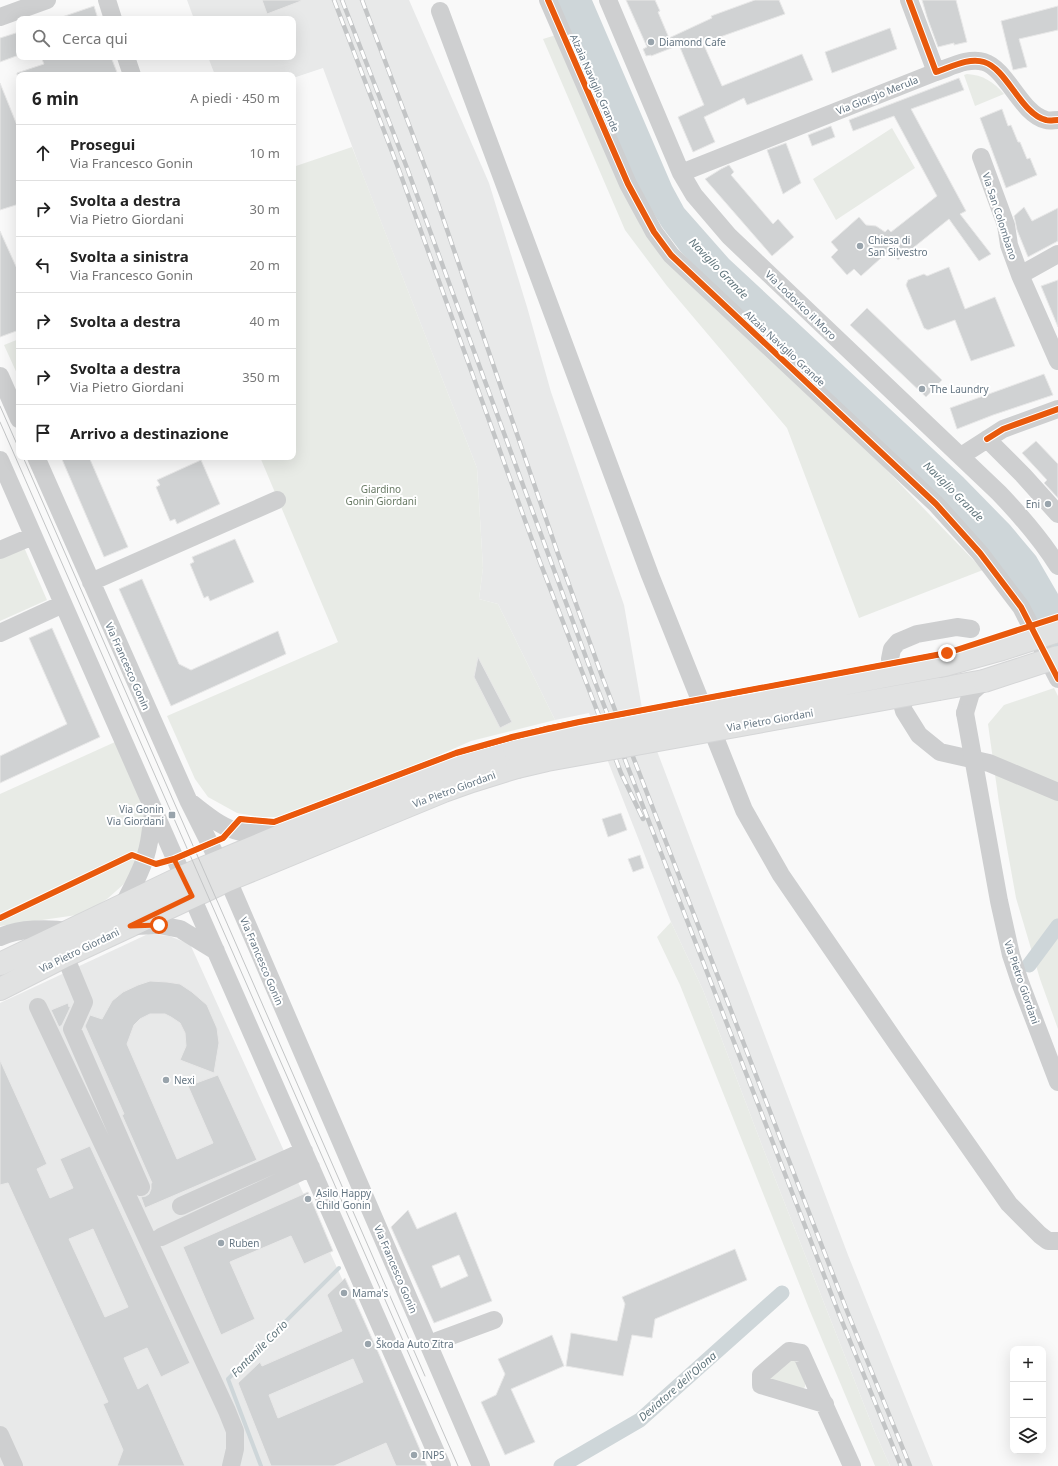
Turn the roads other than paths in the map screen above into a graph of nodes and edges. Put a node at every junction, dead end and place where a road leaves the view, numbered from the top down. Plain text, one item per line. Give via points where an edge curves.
1 (47, 0) edge
2 (107, 0) edge
3 (548, 0) edge
4 (608, 0) edge
5 (909, 0) edge
6 (440, 11) dead end
7 (112, 16) edge
8 (0, 17) edge
9 (127, 60) edge
10 (131, 72) edge
11 (936, 72) junction
12 (1058, 120) edge
13 (981, 157) dead end
14 (681, 173) junction
15 (1058, 254) edge
16 (1020, 275) junction
17 (1058, 361) edge
18 (0, 376) edge
19 (1058, 409) edge
20 (16, 412) edge
21 (987, 439) junction
22 (961, 456) junction
23 (0, 460) edge
24 (37, 460) edge
25 (1023, 475) junction
26 (1000, 493) junction
27 (277, 500) dead end
28 (1058, 514) edge
29 (33, 536) junction
30 (1053, 544) edge
31 (0, 550) edge
32 (1058, 566) edge
33 (91, 582) junction
34 (63, 604) junction
35 (971, 629) dead end
36 (1058, 632) edge
37 (0, 633) edge
38 (1058, 657) edge
39 (1058, 679) edge
40 (984, 681) junction
41 (939, 689) junction
42 (965, 713) junction
43 (515, 758) junction
44 (1058, 792) edge
45 (189, 802) junction
46 (153, 810) junction
47 (292, 831) junction
48 (224, 871) junction
49 (182, 877) junction
50 (192, 896) junction
51 (123, 905) junction
52 (130, 926) junction
53 (68, 931) junction
54 (0, 937) edge
55 (216, 951) junction
56 (65, 956) junction
57 (0, 964) edge
58 (0, 989) edge
59 (38, 1007) dead end
60 (1058, 1082) edge
61 (307, 1159) junction
62 (141, 1187) dead end
63 (181, 1206) dead end
64 (161, 1237) dead end
65 (1058, 1241) edge
66 (494, 1320) dead end
67 (427, 1343) junction
68 (825, 1404) dead end
69 (0, 1435) edge
70 (14, 1466) edge
71 (231, 1466) edge
72 (442, 1466) edge
73 (481, 1466) edge
74 (852, 1466) edge

1 - 8 street
2 - 7 street
3 - 39 street, Alzaia Naviglio Grande via 628,184 654,232 671,255 936,504 980,553 1022,607
4 - 14 street, Via Lodovico il Moro
5 - 11 street
6 - 65 street via 650,575 744,810 781,875 1010,1204 1040,1236 1048,1241
9 - 10 street
11 - 12 street, Via Giorgio Merula via 967,61 984,62 995,70 1038,116 1046,120
11 - 14 street, Via Giorgio Merula
13 - 16 street, Via San Colombano via 1006,225 1009,245
14 - 22 street, Via Lodovico il Moro via 694,195 729,236
15 - 16 street
16 - 17 street, Via San Colombano
18 - 20 street
19 - 21 street via 1003,429
21 - 22 street
21 - 25 street
22 - 26 street, Via Lodovico il Moro
23 - 29 street
24 - 33 street, Via Francesco Gonin
25 - 26 street
25 - 28 street
26 - 30 street, Via Lodovico il Moro
27 - 33 street
29 - 31 street
29 - 34 street
30 - 32 street, Via Lodovico il Moro
33 - 45 street, Via Francesco Gonin
34 - 37 street
34 - 46 street
35 - 44 street via 957,627 918,634 898,642 892,649 890,660 904,711 919,735 940,752 990,763
36 - 43 main road, Via Pietro Giordani, bridge via 945,665 541,741
38 - 40 main road, Via Pietro Giordani, bridge
40 - 41 main road, Via Pietro Giordani
40 - 42 street, Via Pietro Giordani via 971,693
41 - 42 street, Via Pietro Giordani via 954,696
41 - 43 main road, Via Pietro Giordani, bridge via 547,760
42 - 60 street, Via Pietro Giordani, bridge via 1011,955
43 - 47 main road, Via Pietro Giordani via 471,761
43 - 48 main road, Via Pietro Giordani via 472,781
45 - 47 street, Via Pietro Giordani via 225,826 242,832
45 - 48 street, Via Francesco Gonin
46 - 49 street
46 - 51 street via 152,830 146,856
47 - 48 main road, Via Pietro Giordani
48 - 49 main road, Via Pietro Giordani
48 - 50 main road, Via Pietro Giordani
48 - 67 street, Via Francesco Gonin
49 - 50 street
49 - 51 main road, Via Pietro Giordani
50 - 52 main road, Via Pietro Giordani
50 - 55 street
51 - 53 main road, Via Pietro Giordani
52 - 55 street via 159,925 180,929
52 - 56 main road, Via Pietro Giordani
53 - 54 street via 53,929 9,932
53 - 57 main road, Via Pietro Giordani
55 - 61 street
56 - 58 main road, Via Pietro Giordani
56 - 62 street via 84,1002 72,1029
59 - 71 street via 227,1411 235,1431
61 - 63 street
61 - 64 street
61 - 72 street
66 - 67 street
67 - 73 street, Via Francesco Gonin
68 - 74 street
69 - 70 street

